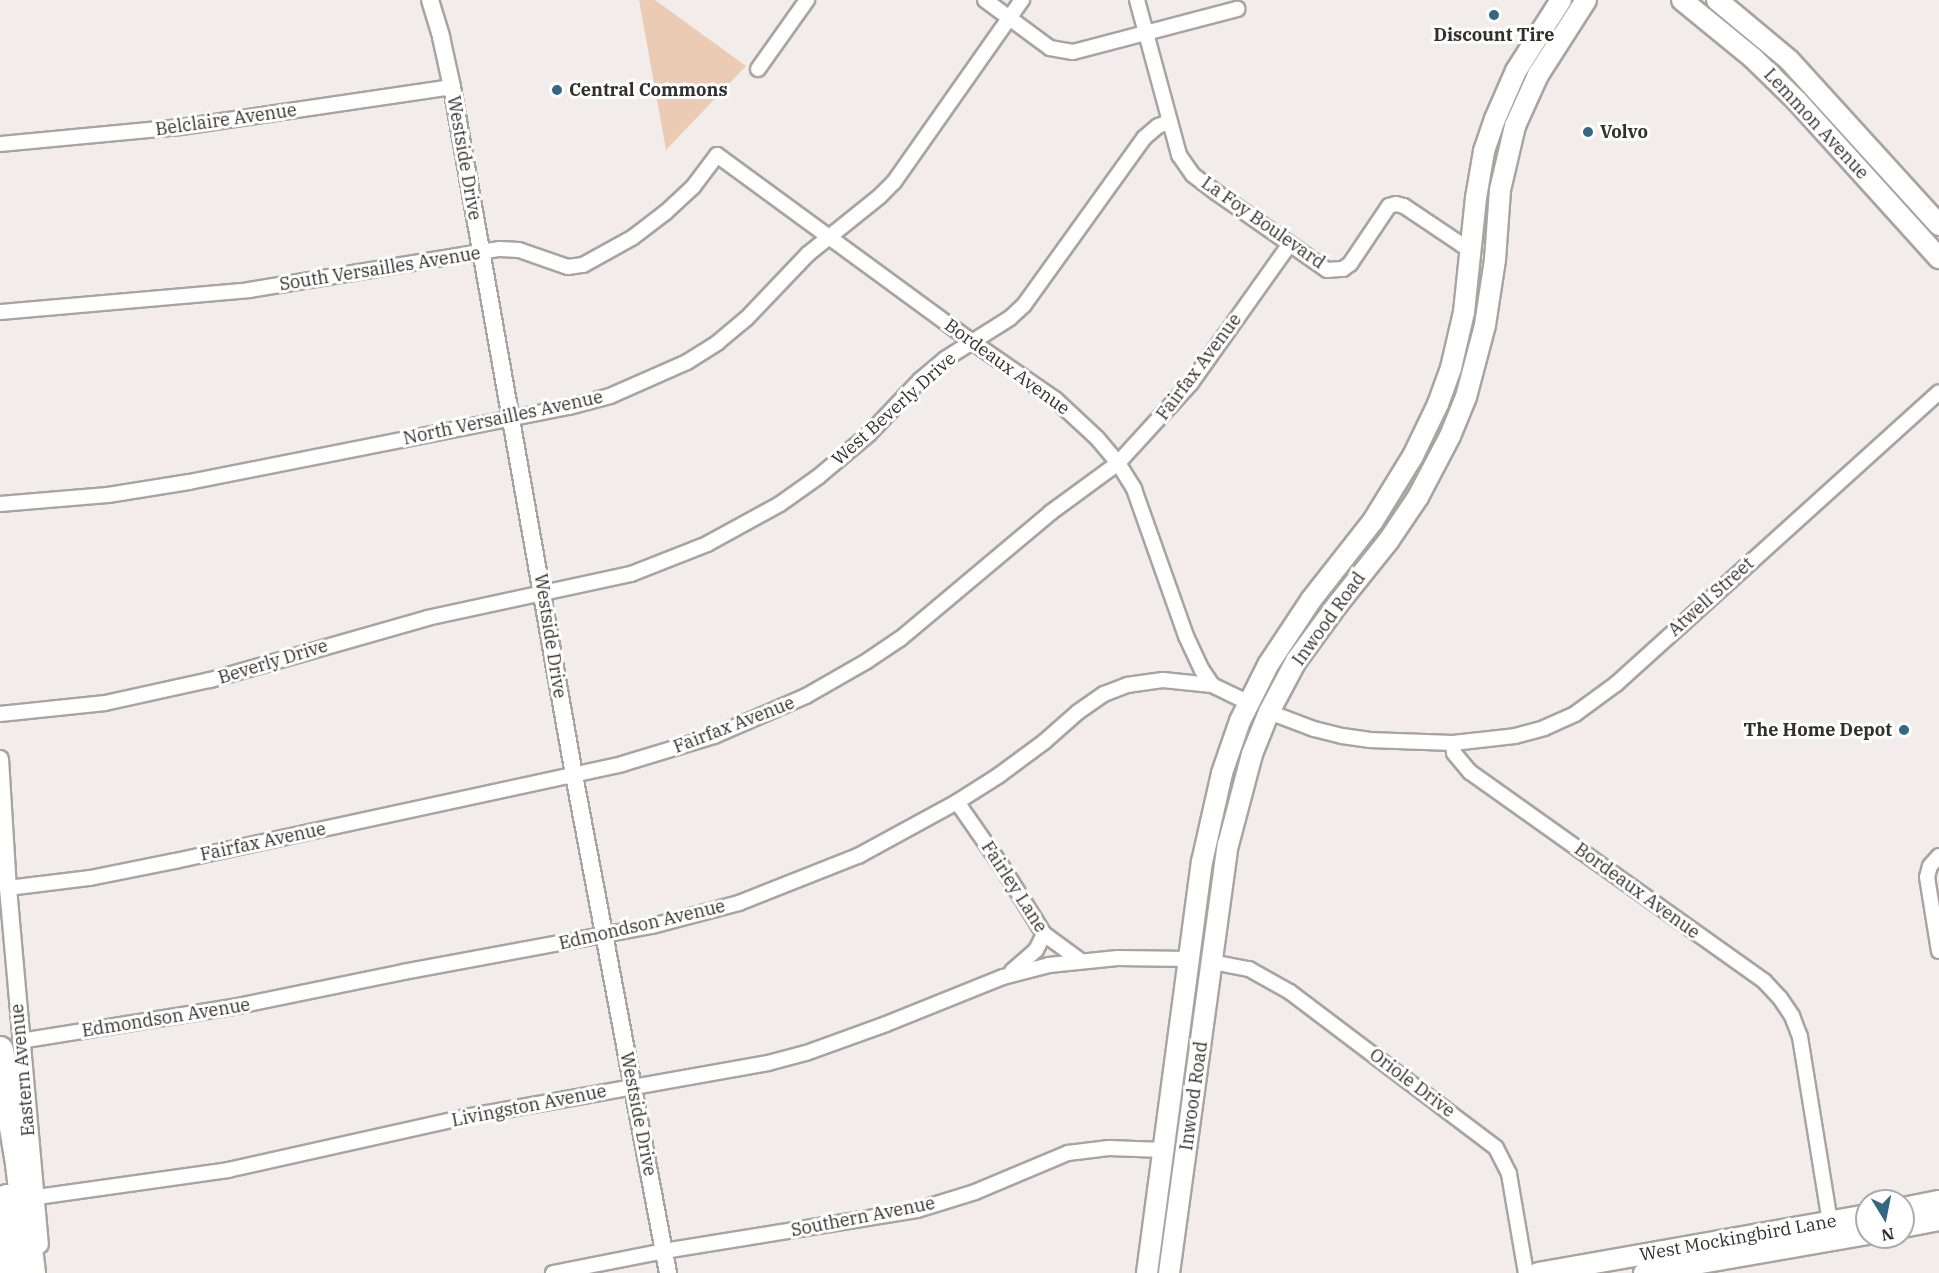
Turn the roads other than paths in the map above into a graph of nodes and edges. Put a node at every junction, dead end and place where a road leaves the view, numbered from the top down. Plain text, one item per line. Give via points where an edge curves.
1 (430, 0) edge
2 (807, 0) edge
3 (985, 0) edge
4 (1022, 0) edge
5 (1137, 0) edge
6 (1561, 0) edge
7 (1586, 0) edge
8 (1682, 0) edge
9 (1719, 1) edge
10 (1237, 9) dead end
11 (1010, 18) junction
12 (1708, 20) junction
13 (1146, 34) junction
14 (758, 69) dead end
15 (452, 87) junction
16 (1495, 119) junction
17 (1846, 120) junction
18 (1169, 122) junction
19 (1515, 126) junction
20 (1827, 134) junction
21 (0, 144) edge
22 (717, 155) joint
23 (1939, 225) edge
24 (829, 237) junction
25 (1289, 245) junction
26 (482, 252) junction
27 (1472, 252) junction
28 (1939, 258) edge
29 (1495, 260) junction
30 (0, 312) edge
31 (971, 341) junction
32 (1451, 368) junction
33 (1472, 375) junction
34 (1939, 392) edge
35 (512, 418) junction
36 (1118, 463) junction
37 (0, 504) edge
38 (544, 594) junction
39 (1261, 678) junction
40 (1212, 686) junction
41 (1249, 703) junction
42 (0, 714) edge
43 (1265, 721) junction
44 (1453, 742) junction
45 (0, 759) edge
46 (574, 775) junction
47 (957, 802) junction
48 (1939, 856) edge
49 (8, 888) junction
50 (1044, 934) junction
51 (604, 935) junction
52 (1939, 951) edge
53 (1189, 958) junction
54 (1081, 962) junction
55 (1212, 962) junction
56 (1006, 976) junction
57 (10, 1045) edge
58 (0, 1085) edge
59 (634, 1086) junction
60 (1163, 1150) junction
61 (37, 1197) junction
62 (1939, 1201) edge
63 (1915, 1206) edge
64 (1855, 1220) edge
65 (1939, 1221) edge
66 (1915, 1225) edge
67 (1832, 1231) junction
68 (1855, 1233) edge
69 (664, 1251) junction
70 (1716, 1259) edge
71 (12, 1273) edge
72 (32, 1273) edge
73 (41, 1273) edge
74 (553, 1273) edge
75 (668, 1273) edge
76 (1147, 1273) edge
77 (1169, 1273) edge
78 (1526, 1273) edge
79 (1538, 1273) edge
80 (1644, 1273) edge

1 - 15 street, Westside Drive
2 - 14 street
3 - 11 street
4 - 11 street, North Versailles Avenue
5 - 13 street, La Foy Boulevard
6 - 16 main road, Inwood Road via 1516,71
7 - 19 main road, Inwood Road via 1538,75
8 - 12 main road, Lemmon Avenue
9 - 12 main road
9 - 17 main road, Lemmon Avenue via 1789,60
10 - 13 street
11 - 13 street via 1050,48 1062,51 1073,52
11 - 24 street, North Versailles Avenue via 894,182
12 - 20 main road, Lemmon Avenue via 1768,72
13 - 18 street, La Foy Boulevard
15 - 21 street, Belclaire Avenue via 181,128
15 - 26 street, Westside Drive
16 - 19 main road
16 - 27 main road, Inwood Road via 1480,173
17 - 20 main road
17 - 23 main road, Lemmon Avenue
18 - 25 street, La Foy Boulevard via 1179,155 1193,175
18 - 31 street, West Beverly Drive via 1144,138 1024,305
19 - 29 main road, Inwood Road via 1501,182
20 - 28 main road, Lemmon Avenue
22 - 24 street, Bordeaux Avenue
22 - 26 street, South Versailles Avenue via 693,187 666,212 632,238 583,265 568,267 519,250
24 - 31 street, Bordeaux Avenue
24 - 35 street, North Versailles Avenue via 746,319 687,362 610,396
25 - 27 street, La Foy Boulevard via 1327,270 1343,269 1389,206 1396,204
25 - 36 street, Fairfax Avenue via 1191,383
26 - 30 street, South Versailles Avenue via 249,290
26 - 35 street, Westside Drive
27 - 29 main road
27 - 32 main road, Inwood Road
29 - 33 main road, Inwood Road
31 - 36 street, Bordeaux Avenue via 1055,399
31 - 38 street, West Beverly Drive via 920,380 869,434 780,504 668,561 631,574
32 - 33 main road
32 - 39 main road, Inwood Road via 1426,430 1400,479 1286,636
33 - 43 main road, Inwood Road via 1450,436 1418,497 1308,642
34 - 44 street, Atwell Street via 1601,697 1544,729 1492,740
35 - 37 street, North Versailles Avenue via 189,482 108,495
35 - 38 street, Westside Drive
36 - 40 street, Bordeaux Avenue via 1140,504 1186,636
36 - 46 street, Fairfax Avenue via 1050,513 900,639 836,681 714,736
38 - 42 street, Beverly Drive via 427,618 155,693 105,703
38 - 46 street, Westside Drive
39 - 41 main road, Inwood Road
39 - 43 main road
40 - 41 street
40 - 47 street, Edmondson Avenue via 1163,680 1127,685 1104,694 998,776
41 - 43 main road
41 - 53 main road, Inwood Road via 1212,811
43 - 44 street via 1369,740
43 - 55 main road, Inwood Road via 1233,820
44 - 67 street, Bordeaux Avenue via 1454,753 1470,772 1764,981 1780,998 1800,1037
45 - 49 street, Eastern Avenue
46 - 49 street, Fairfax Avenue via 90,878
46 - 51 street, Westside Drive
47 - 50 street, Fairley Lane
47 - 51 street, Edmondson Avenue via 887,842 788,886 687,918
48 - 52 street via 1927,877
49 - 57 street, Eastern Avenue
50 - 54 street, Fairley Lane
50 - 56 street via 1036,950
51 - 57 street, Edmondson Avenue via 233,1007
51 - 59 street, Westside Drive
53 - 54 street, Livingston Avenue
53 - 55 main road
53 - 60 main road, Inwood Road
54 - 56 street, Livingston Avenue
55 - 77 main road, Inwood Road
55 - 78 street, Oriole Drive via 1249,969 1290,992 1496,1148 1509,1174
56 - 59 street, Livingston Avenue via 806,1053 719,1073
57 - 61 street, Eastern Avenue
57 - 72 highway
58 - 71 highway
59 - 61 street, Livingston Avenue via 444,1122 228,1170
59 - 69 street, Westside Drive
60 - 69 street, Southern Avenue via 1108,1148 1068,1154 975,1192 917,1210
60 - 76 main road, Inwood Road
61 - 73 street, Eastern Avenue
62 - 63 main road
64 - 67 main road, West Mockingbird Lane
65 - 66 main road
67 - 68 main road, West Mockingbird Lane
67 - 70 main road, West Mockingbird Lane
69 - 74 street, Southern Avenue
69 - 75 street, Westside Drive
70 - 79 main road, West Mockingbird Lane
70 - 80 main road, West Mockingbird Lane

